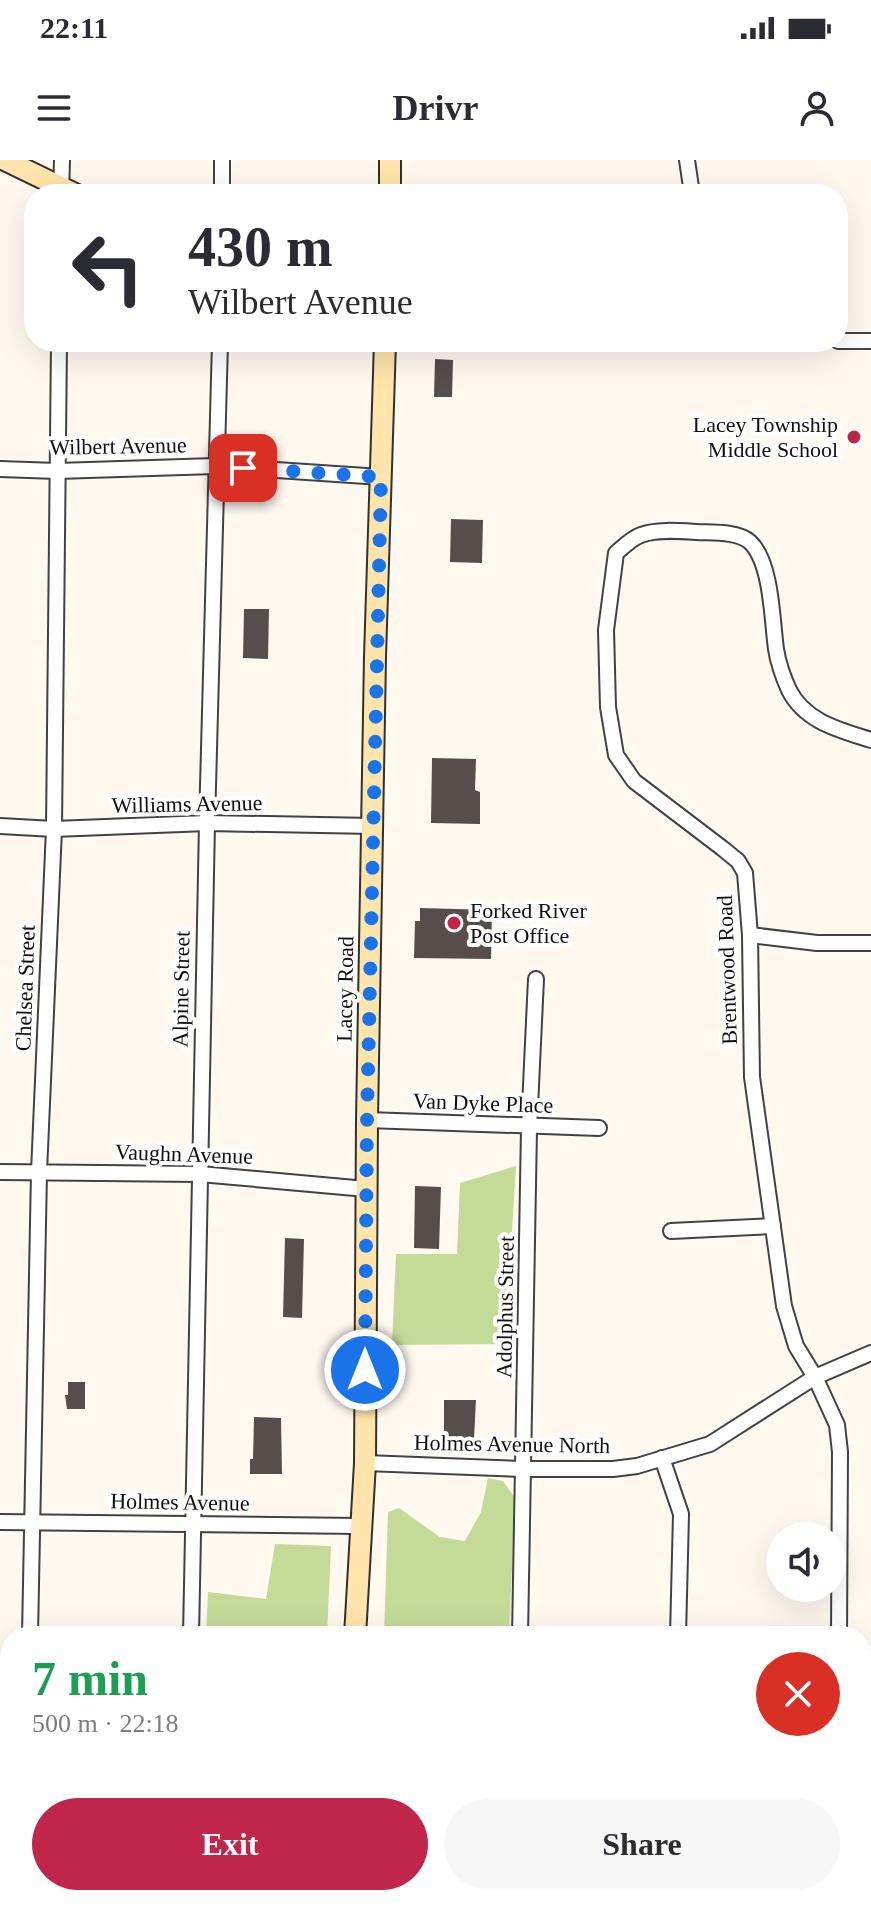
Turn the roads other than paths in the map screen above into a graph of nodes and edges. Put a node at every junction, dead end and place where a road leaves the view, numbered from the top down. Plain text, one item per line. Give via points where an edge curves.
1 (5, 160) edge
2 (62, 160) edge
3 (222, 160) edge
4 (390, 160) edge
5 (687, 160) edge
6 (51, 184) edge
7 (65, 184) edge
8 (222, 184) edge
9 (390, 184) edge
10 (691, 184) edge
11 (848, 341) edge
12 (871, 341) edge
13 (59, 352) edge
14 (220, 352) edge
15 (385, 352) edge
16 (215, 466) junction
17 (0, 469) edge
18 (57, 471) junction
19 (381, 477) junction
20 (871, 740) edge
21 (207, 823) junction
22 (0, 826) edge
23 (374, 826) junction
24 (54, 829) junction
25 (750, 935) junction
26 (871, 943) edge
27 (536, 979) dead end
28 (367, 1120) junction
29 (529, 1128) junction
30 (599, 1128) dead end
31 (0, 1172) edge
32 (39, 1172) junction
33 (200, 1174) junction
34 (366, 1189) junction
35 (773, 1226) junction
36 (671, 1231) dead end
37 (871, 1353) edge
38 (815, 1377) junction
39 (662, 1458) junction
40 (365, 1463) junction
41 (524, 1469) junction
42 (0, 1522) edge
43 (33, 1522) junction
44 (193, 1524) junction
45 (359, 1526) junction
46 (30, 1626) edge
47 (191, 1626) edge
48 (355, 1626) edge
49 (520, 1626) edge
50 (678, 1626) edge
51 (839, 1626) edge

1 - 6 main road
2 - 7 street
3 - 8 street
4 - 9 main road
5 - 10 street
11 - 12 street
13 - 18 street, Chelsea Street
14 - 16 street, Alpine Street
15 - 19 main road, Lacey Road
16 - 18 street, Wilbert Avenue
16 - 19 street, Wilbert Avenue
16 - 21 street, Alpine Street
17 - 18 street, Wilbert Avenue
18 - 24 street, Chelsea Street
19 - 23 main road, Lacey Road
20 - 25 street, Brentwood Road via 809,715 790,691 776,651 774,615 760,557 749,542 714,533 640,535 616,553 606,630 608,707 616,755 649,794 738,861 745,873
21 - 23 street, Williams Avenue
21 - 24 street, Williams Avenue
21 - 33 street, Alpine Street
22 - 24 street, Williams Avenue
23 - 28 main road, Lacey Road
24 - 32 street, Chelsea Street
25 - 26 street
25 - 35 street, Brentwood Road via 752,1077
27 - 29 street, Adolphus Street
28 - 29 street, Van Dyke Place
28 - 34 main road, Lacey Road
29 - 30 street, Van Dyke Place
29 - 41 street, Adolphus Street
31 - 32 street, Vaughn Avenue
32 - 33 street, Vaughn Avenue
32 - 43 street, Chelsea Street
33 - 34 street, Vaughn Avenue
33 - 44 street, Alpine Street
34 - 40 main road, Lacey Road
35 - 36 street
35 - 38 street, Brentwood Road via 784,1306 796,1346
37 - 38 street, Holmes Avenue North
38 - 39 street, Holmes Avenue North via 710,1444
38 - 51 street, Brentwood Road via 839,1439
39 - 41 street, Holmes Avenue North via 613,1469
39 - 50 street via 681,1514
40 - 41 street, Holmes Avenue North
40 - 45 main road, Lacey Road
41 - 49 street, Adolphus Street
42 - 43 street, Holmes Avenue
43 - 44 street, Holmes Avenue
43 - 46 street, Chelsea Street
44 - 45 street, Holmes Avenue
44 - 47 street, Alpine Street
45 - 48 main road, Lacey Road

